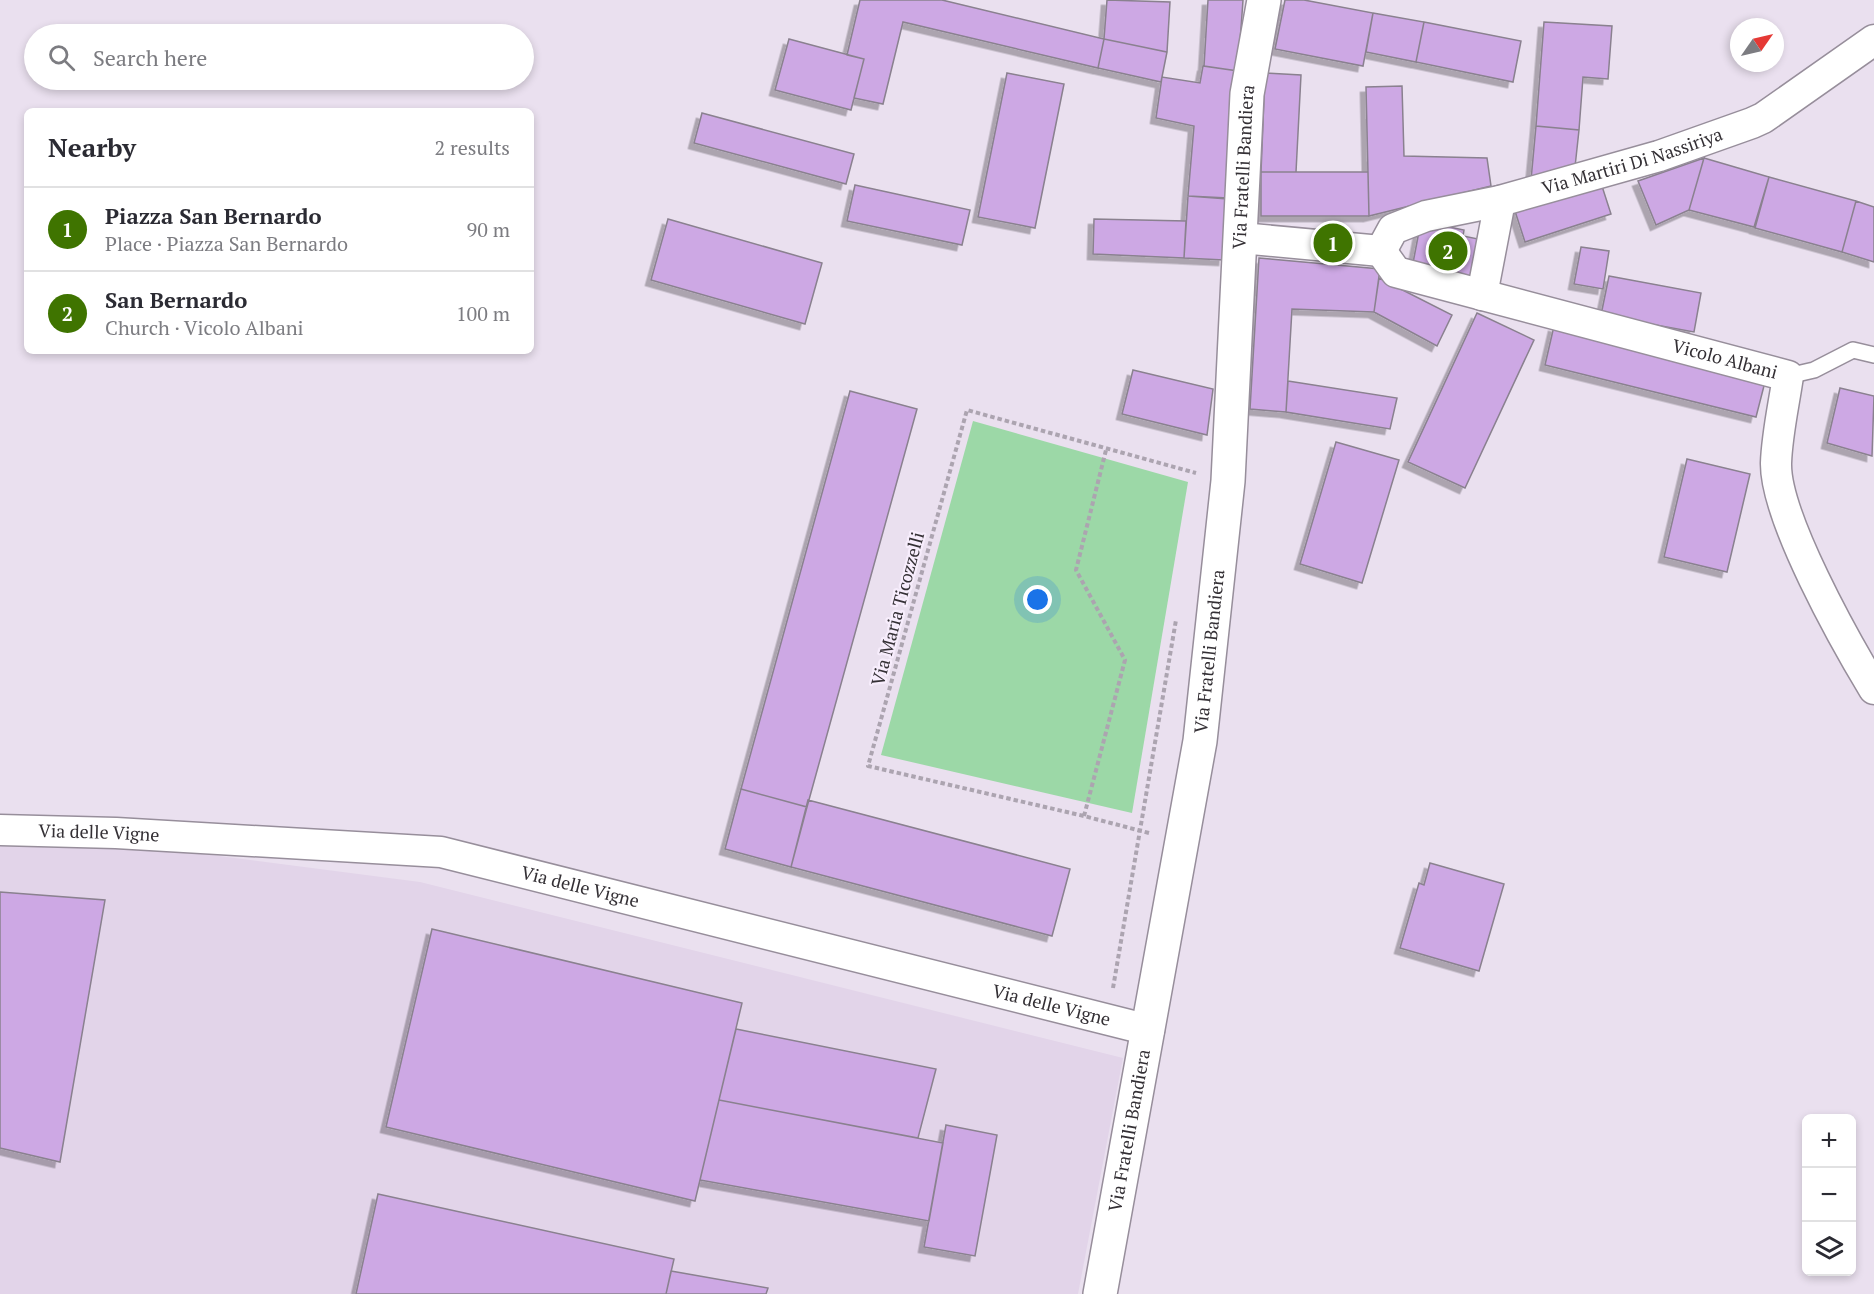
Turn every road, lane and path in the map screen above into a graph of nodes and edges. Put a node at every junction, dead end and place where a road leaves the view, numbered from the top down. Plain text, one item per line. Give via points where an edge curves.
1 (1263, 0) edge
2 (1874, 40) edge
3 (1500, 201) junction
4 (1241, 238) junction
5 (1381, 251) junction
6 (1482, 295) junction
7 (1874, 355) edge
8 (1788, 376) junction
9 (1106, 450) junction
10 (1228, 481) junction
11 (1177, 612) dead end
12 (1874, 688) edge
13 (1084, 816) junction
14 (0, 830) edge
15 (1140, 831) junction
16 (1182, 842) junction
17 (1108, 1020) junction
18 (1149, 1030) junction
19 (1100, 1294) edge

1 - 4 street, Via Fratelli Bandiera via 1247,94
2 - 3 street, Via Martiri Di Nassiriya via 1763,118 1659,156
3 - 5 street, Via Martiri Di Nassiriya via 1426,216 1393,229
3 - 6 street
4 - 5 street
4 - 10 street, Via Fratelli Bandiera
5 - 6 street, Vicolo Albani via 1396,272
6 - 8 street, Vicolo Albani
7 - 8 lane via 1853,350 1814,370
8 - 12 street, Vicolo Albani via 1776,464 1784,501 1803,553 1851,651
9 - 10 path, Via Maria Ticozzelli
9 - 13 path via 1076,570 1125,660
9 - 13 path, Via Maria Ticozzelli via 967,410 868,766
10 - 16 street, Via Fratelli Bandiera via 1200,741
11 - 15 path
13 - 15 path, Via Maria Ticozzelli
14 - 17 street, Via delle Vigne via 441,852
15 - 16 path, Via Maria Ticozzelli
15 - 17 path
16 - 18 street, Via Fratelli Bandiera
17 - 18 street, Via delle Vigne
18 - 19 street, Via Fratelli Bandiera

